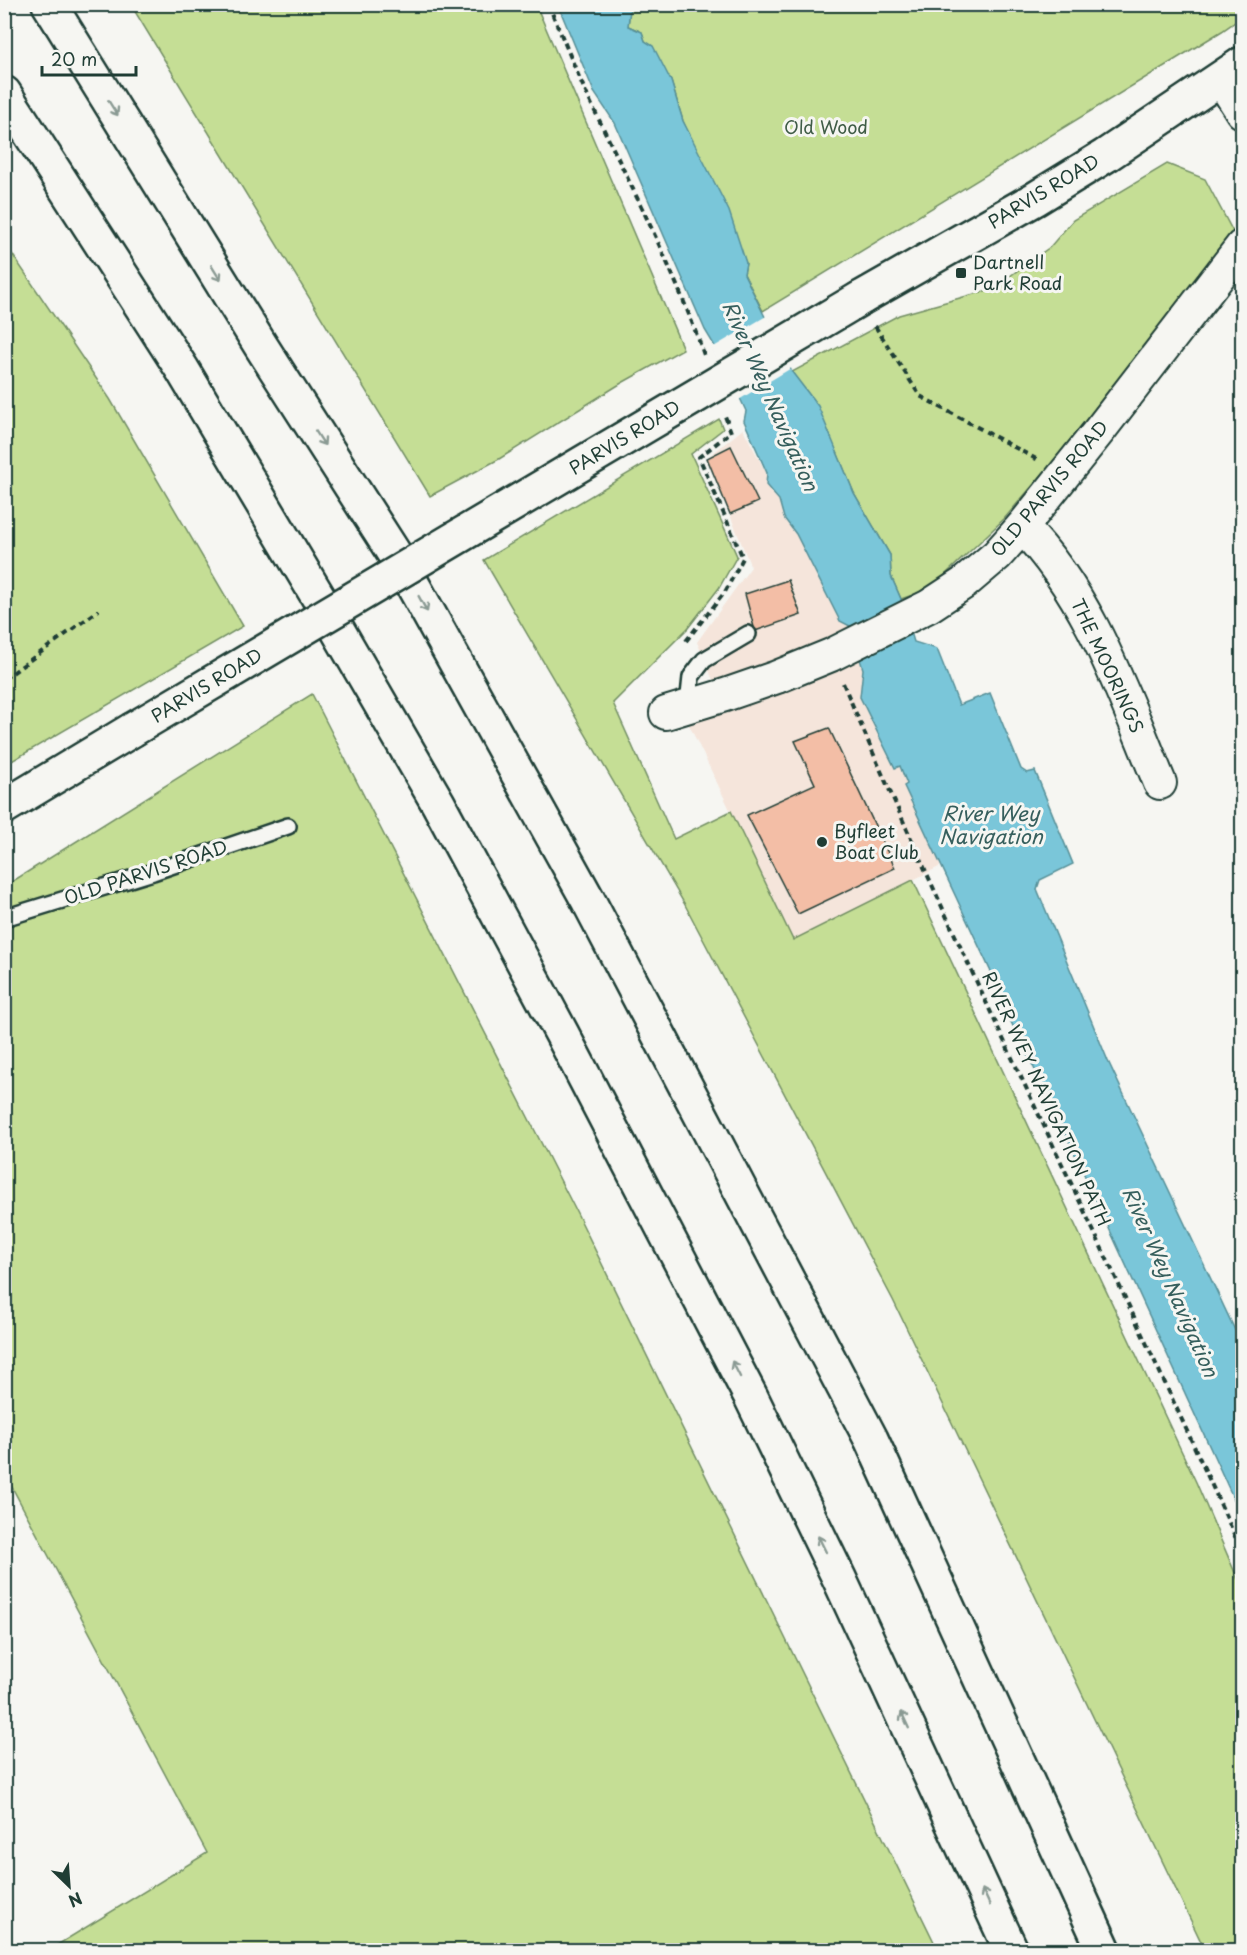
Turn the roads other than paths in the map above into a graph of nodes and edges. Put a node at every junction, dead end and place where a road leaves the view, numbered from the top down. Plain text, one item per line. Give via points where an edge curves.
1 (49, 4) edge
2 (1232, 71) edge
3 (4, 93) edge
4 (1242, 112) edge
5 (1242, 246) edge
6 (1022, 527) junction
7 (748, 634) dead end
8 (677, 709) joint
9 (1160, 783) dead end
10 (4, 807) edge
11 (288, 826) dead end
12 (4, 918) edge
13 (1011, 1950) edge
14 (1104, 1950) edge

1 -> 14 main road via 404,569 588,900 871,1439
2 - 4 street
2 - 10 main road, PARVIS ROAD, bridge via 866,307
13 -> 3 main road via 751,1397 438,802 182,369
5 - 6 street, OLD PARVIS ROAD
6 - 8 street, OLD PARVIS ROAD via 997,555 948,596 831,655 735,692
6 - 9 street, THE MOORINGS via 1066,582 1089,620
7 - 8 lane via 704,660 691,677
11 - 12 lane, OLD PARVIS ROAD

